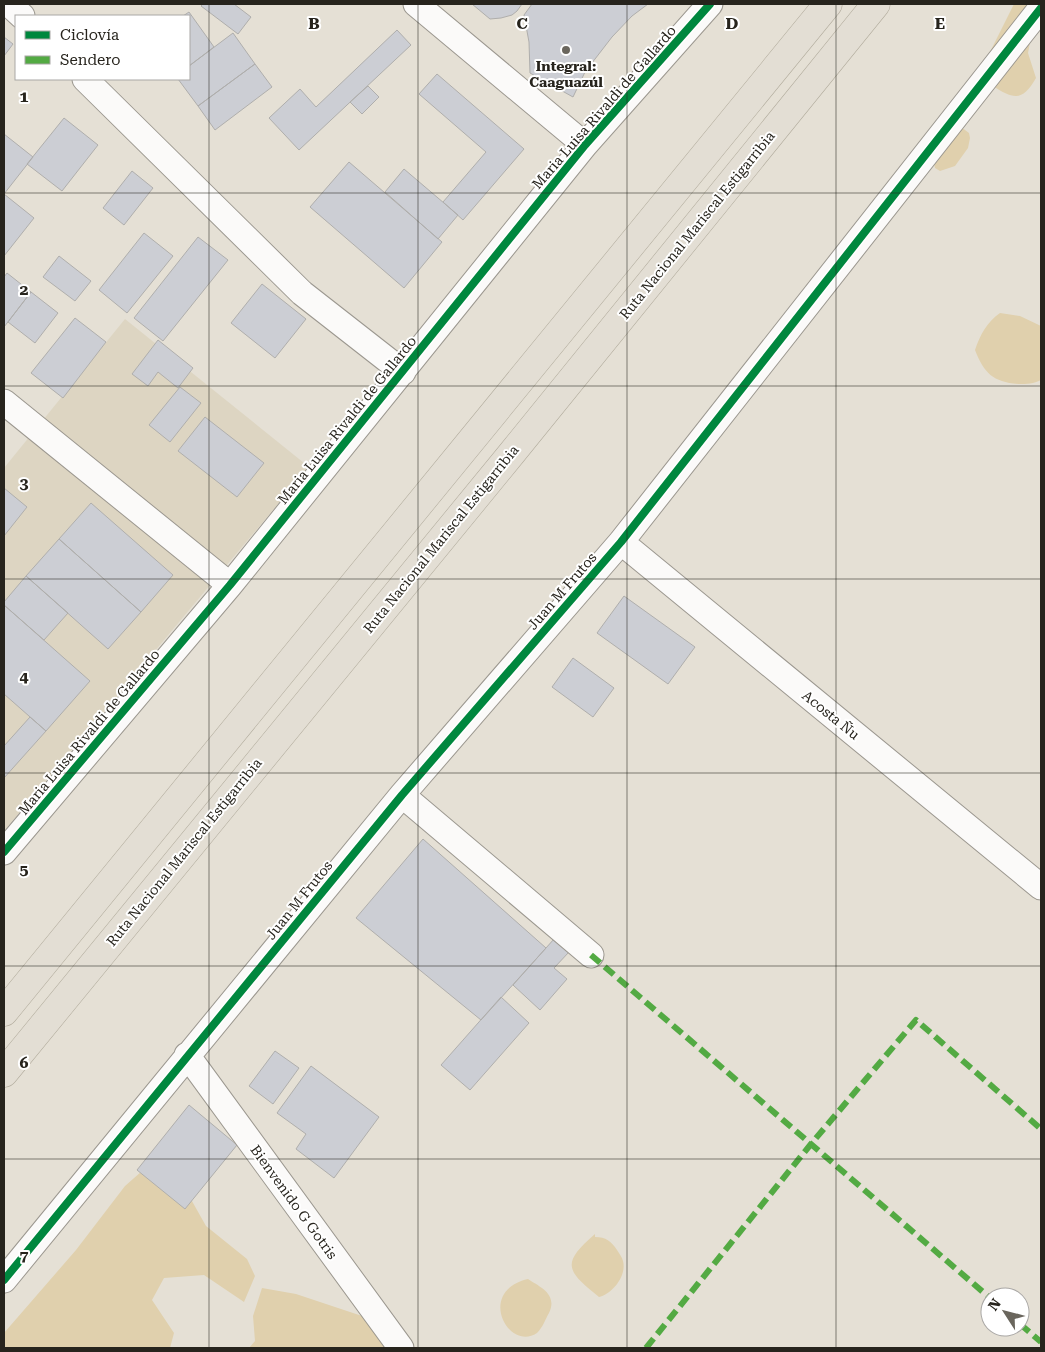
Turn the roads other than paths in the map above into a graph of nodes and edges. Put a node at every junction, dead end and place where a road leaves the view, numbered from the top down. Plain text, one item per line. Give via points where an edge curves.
1 (9, 4) edge
2 (416, 4) edge
3 (710, 4) edge
4 (828, 4) edge
5 (876, 4) edge
6 (1041, 8) edge
7 (21, 15) edge
8 (86, 80) edge
9 (585, 145) junction
10 (403, 372) junction
11 (4, 402) edge
12 (621, 542) junction
13 (230, 585) junction
14 (402, 794) junction
15 (6, 847) edge
16 (1041, 887) edge
17 (591, 955) dead end
18 (4, 1012) edge
19 (187, 1055) junction
20 (4, 1072) edge
21 (4, 1280) edge
22 (401, 1348) edge

1 - 7 street
2 - 9 street
3 - 9 street, Maria Luisa Rivaldi de Gallardo
4 - 18 highway
5 - 20 highway, Ruta Nacional Mariscal Estigarribia
6 - 12 street, Juan M Frutos
8 - 10 street via 302,293
9 - 10 street, Maria Luisa Rivaldi de Gallardo
10 - 13 street, Maria Luisa Rivaldi de Gallardo
11 - 13 street
12 - 14 street, Juan M Frutos
12 - 16 street, Acosta Ñu
13 - 15 street, Maria Luisa Rivaldi de Gallardo
14 - 17 street
14 - 19 street, Juan M Frutos
19 - 21 street, Juan M Frutos
19 - 22 street, Bienvenido G Gotris

